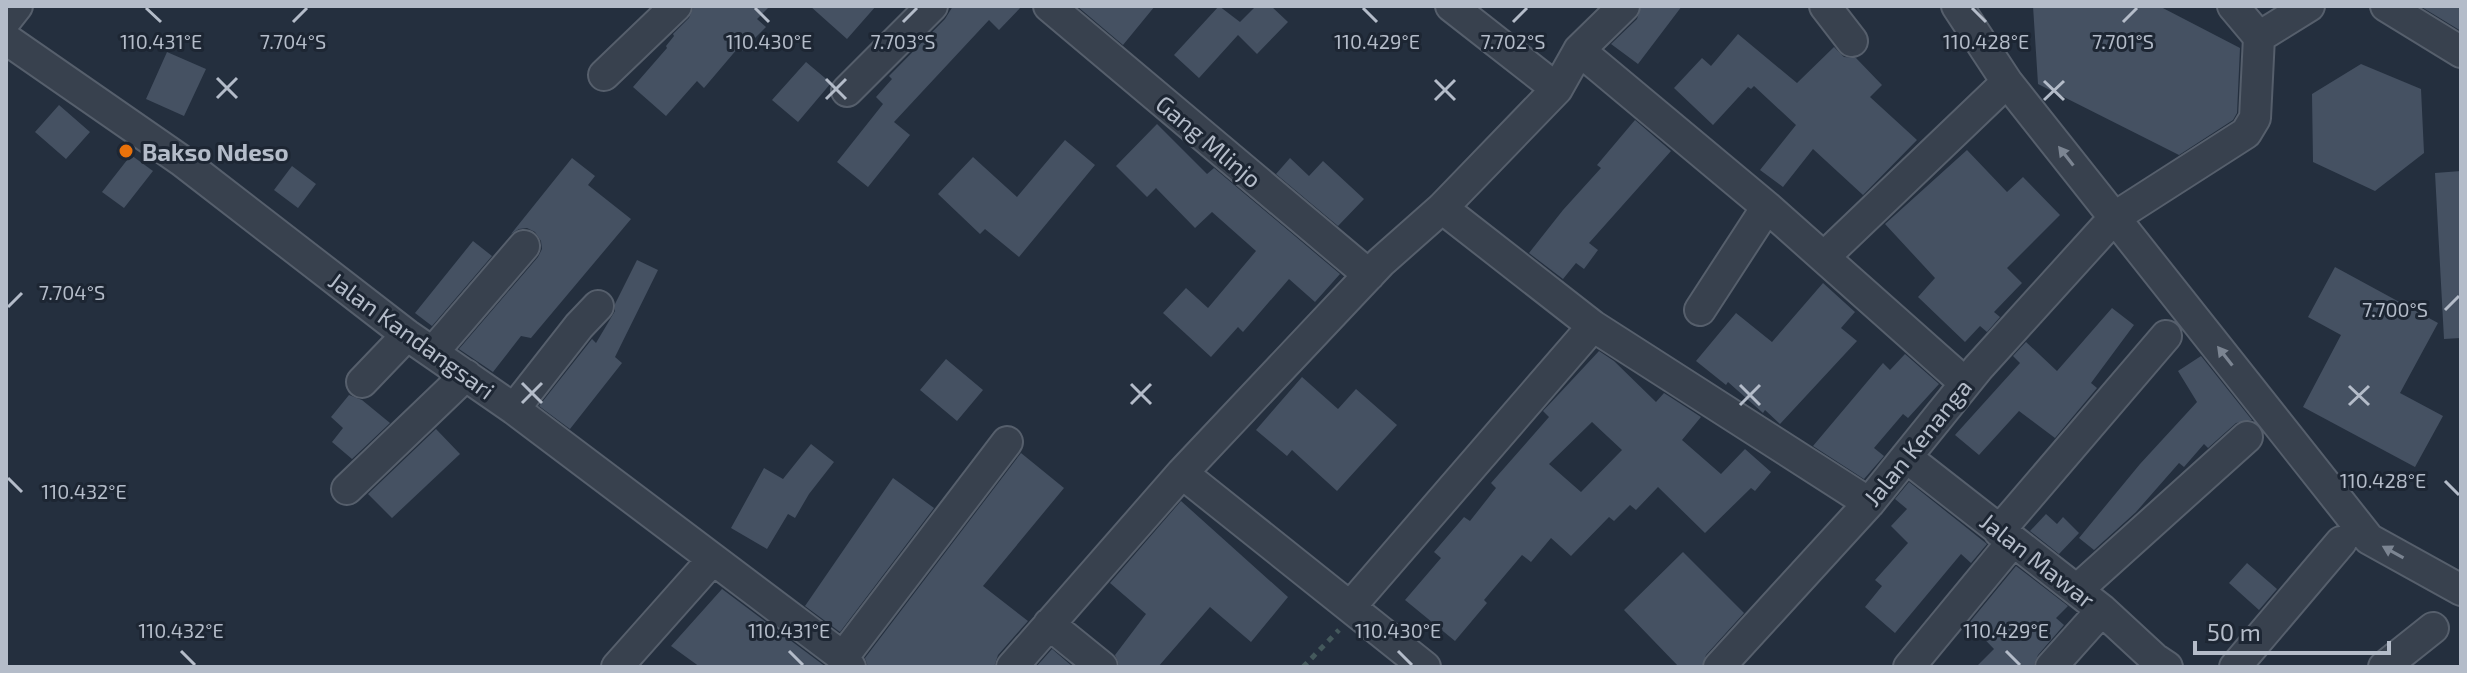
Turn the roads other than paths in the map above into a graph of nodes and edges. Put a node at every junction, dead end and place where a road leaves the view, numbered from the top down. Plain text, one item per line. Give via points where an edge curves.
1 (17, 6) edge
2 (676, 6) edge
3 (932, 6) edge
4 (1049, 6) edge
5 (1451, 6) edge
6 (1624, 6) edge
7 (1825, 6) edge
8 (1957, 6) edge
9 (2233, 6) edge
10 (2309, 6) edge
11 (2386, 6) edge
12 (6, 20) edge
13 (2259, 37) junction
14 (6, 39) edge
15 (1852, 41) dead end
16 (1579, 50) junction
17 (2461, 52) edge
18 (604, 75) dead end
19 (2007, 82) junction
20 (1557, 89) junction
21 (847, 91) dead end
22 (1767, 207) junction
23 (1442, 208) junction
24 (2115, 217) junction
25 (524, 246) dead end
26 (1824, 257) junction
27 (1369, 275) junction
28 (598, 306) dead end
29 (1700, 310) dead end
30 (1593, 326) junction
31 (407, 335) junction
32 (2166, 336) dead end
33 (433, 352) junction
34 (466, 375) junction
35 (362, 382) dead end
36 (1965, 383) junction
37 (514, 409) junction
38 (2247, 437) dead end
39 (1007, 442) dead end
40 (1906, 457) junction
41 (1182, 473) junction
42 (347, 489) dead end
43 (1869, 503) junction
44 (2006, 536) junction
45 (2341, 542) dead end
46 (713, 559) junction
47 (2077, 590) junction
48 (2461, 590) edge
49 (1353, 609) junction
50 (2102, 610) junction
51 (1049, 624) junction
52 (2433, 628) dead end
53 (847, 664) edge
54 (617, 667) edge
55 (1012, 667) edge
56 (1102, 667) edge
57 (1425, 667) edge
58 (1719, 667) edge
59 (1909, 667) edge
60 (2051, 667) edge
61 (2167, 667) edge
62 (2235, 667) edge
63 (2384, 667) edge

1 - 12 street
2 - 18 street
3 - 21 street
4 - 27 street, Gang Mlinjo
5 - 20 street
6 - 16 street
7 - 15 street
8 - 19 street
9 - 13 street
10 - 13 street
11 - 17 street
13 - 24 street, Jalan Kenanga via 2255,118 2246,133
14 - 31 street, Jalan Kandangsari via 182,161
16 - 20 street
16 - 22 street
24 -> 19 street
19 - 26 street
20 - 23 street
22 - 26 street
22 - 29 street
23 - 27 street
23 - 30 street
24 - 36 street, Jalan Kenanga
48 -> 24 street via 2369,539
25 - 33 street
26 - 36 street
27 - 41 street
28 - 37 street
30 - 43 street
30 - 49 street
31 - 33 street, Jalan Kandangsari
31 - 35 street
32 - 44 street
33 - 34 street, Jalan Kandangsari
34 - 37 street, Jalan Kandangsari
34 - 42 street
36 - 40 street, Jalan Kenanga
37 - 46 street, Jalan Kandangsari
38 - 47 street
39 - 53 street
40 - 43 street, Jalan Kenanga
40 - 44 street, Jalan Mawar
41 - 49 street
41 - 51 street
43 - 58 street, Jalan Kenanga
44 - 47 street, Jalan Mawar
44 - 59 street
45 - 62 street
46 - 53 street, Jalan Kandangsari
46 - 54 street
47 - 50 street, Jalan Mawar
49 - 57 street
50 - 60 street
50 - 61 street, Jalan Mawar
51 - 55 street
51 - 56 street
52 - 63 street

